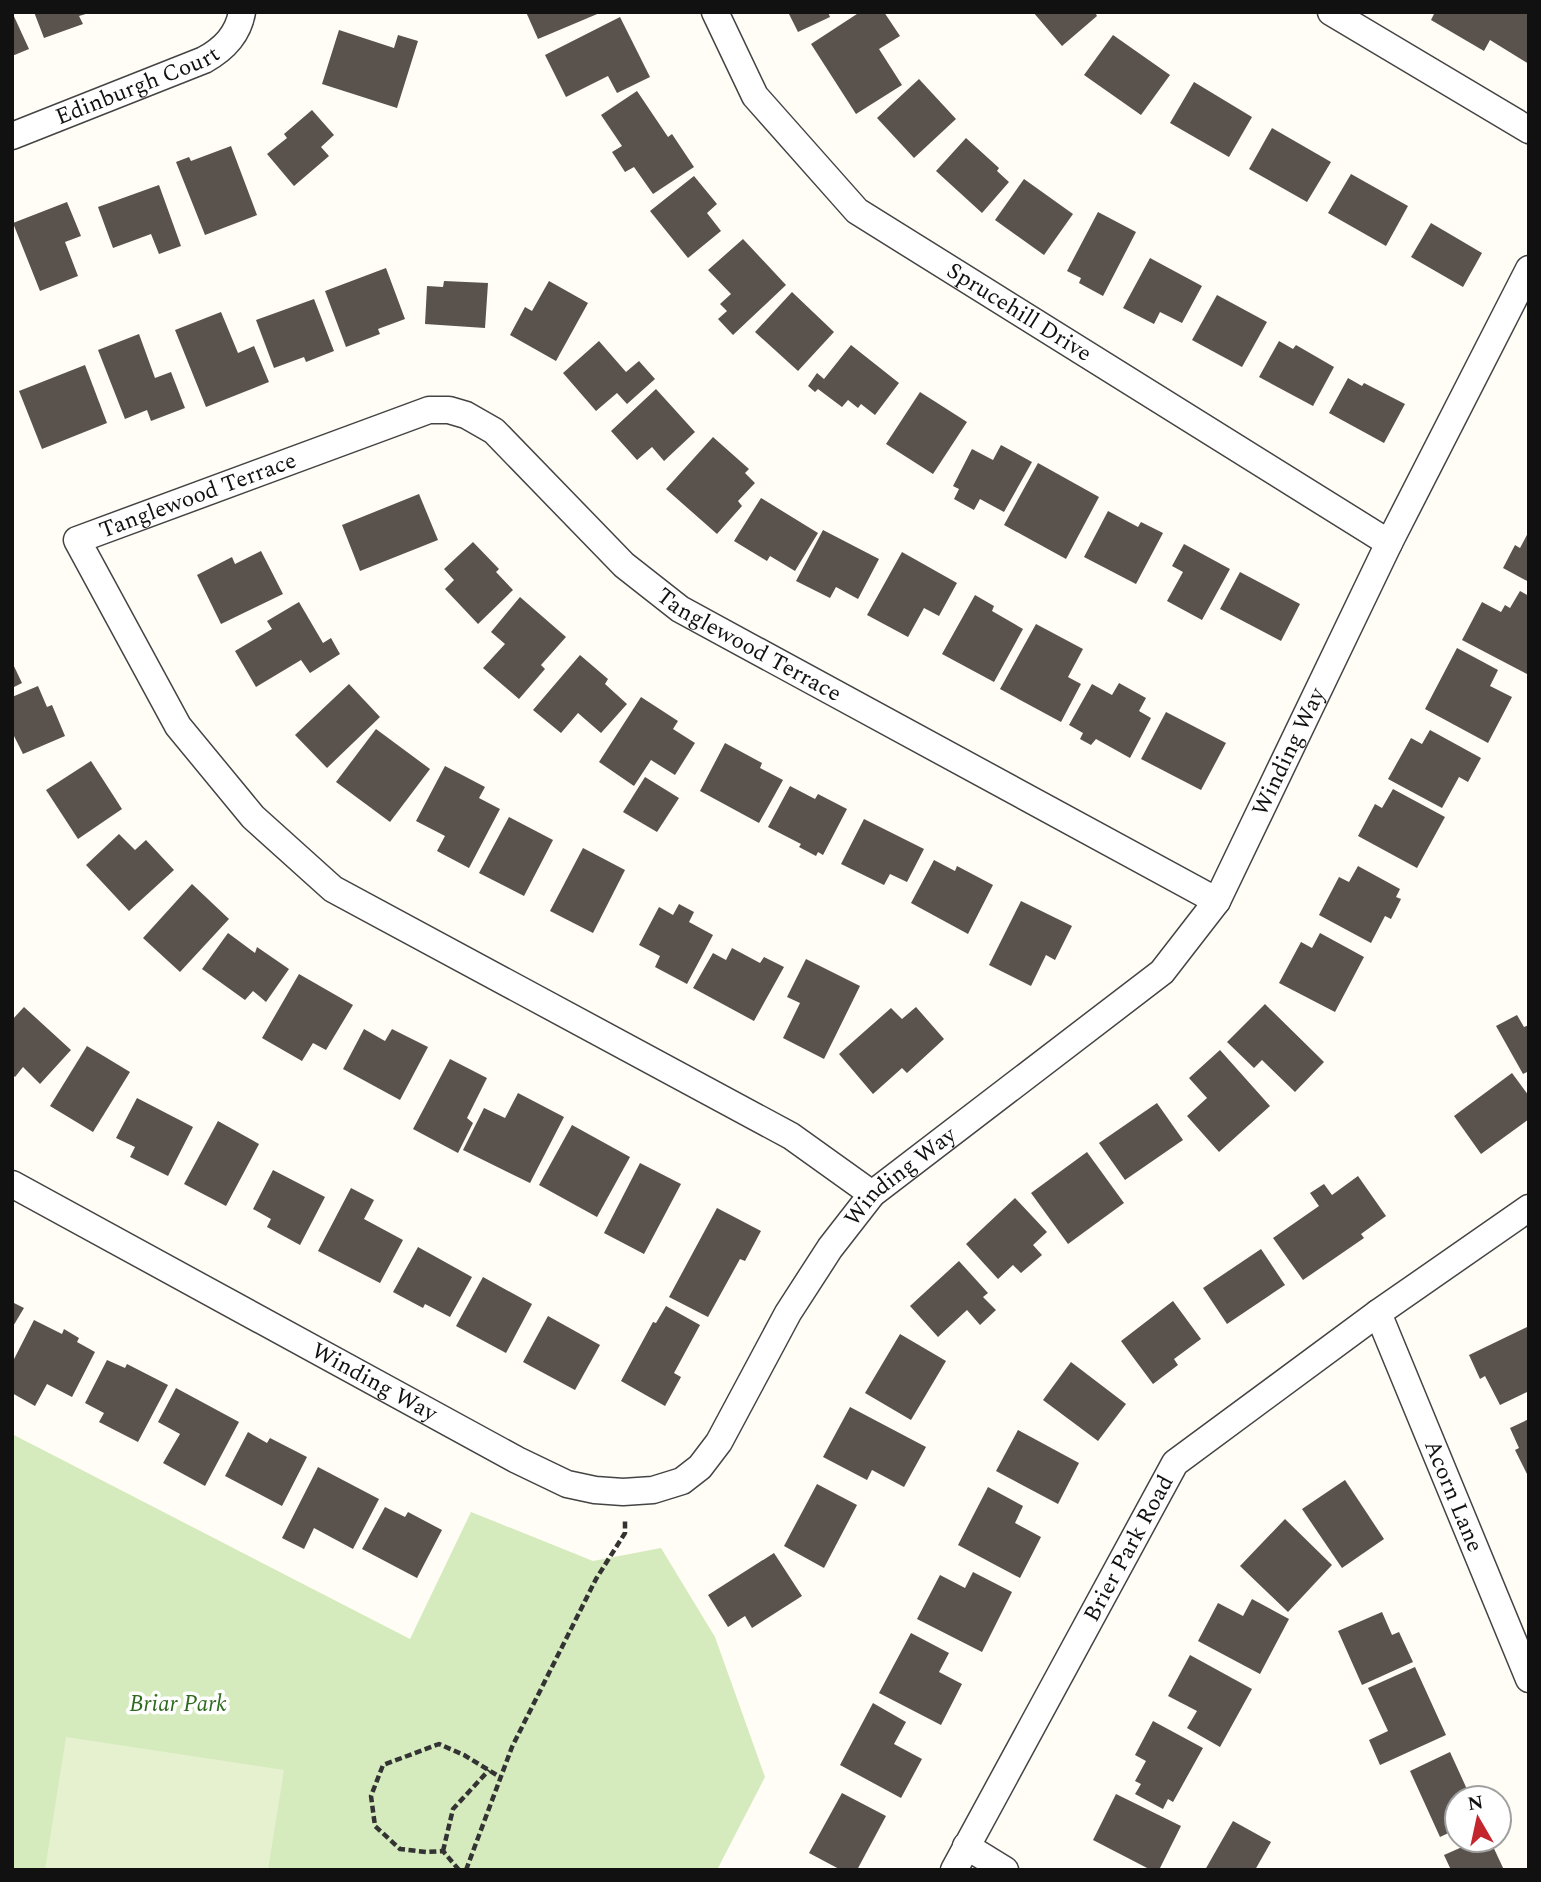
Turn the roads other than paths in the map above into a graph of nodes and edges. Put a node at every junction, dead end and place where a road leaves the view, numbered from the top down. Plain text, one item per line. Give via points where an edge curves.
1 (242, 12) edge
2 (715, 12) edge
3 (1331, 12) edge
4 (1529, 130) edge
5 (12, 136) edge
6 (1529, 269) edge
7 (1389, 543) junction
8 (1217, 901) junction
9 (12, 1184) edge
10 (872, 1194) junction
11 (1529, 1208) edge
12 (1378, 1313) junction
13 (1529, 1679) edge
14 (966, 1846) junction
15 (954, 1870) edge
16 (1005, 1870) edge

1 - 5 street, Edinburgh Court via 234,34 216,54
2 - 7 street, Sprucehill Drive via 755,96 857,211
3 - 4 street
6 - 7 street, Winding Way
7 - 8 street, Winding Way
8 - 10 street, Winding Way via 1162,972
8 - 10 street, Tanglewood Terrace via 680,609 624,565 494,430 466,415 429,410 77,540 178,726 253,817 333,889 791,1136
9 - 10 street, Winding Way via 517,1461 567,1484 623,1492 653,1490 682,1481 700,1467 719,1443 816,1270
11 - 12 street, Brier Park Road
12 - 13 street, Acorn Lane
12 - 14 street, Brier Park Road via 1175,1464
14 - 15 street, Brier Park Road
14 - 16 street

